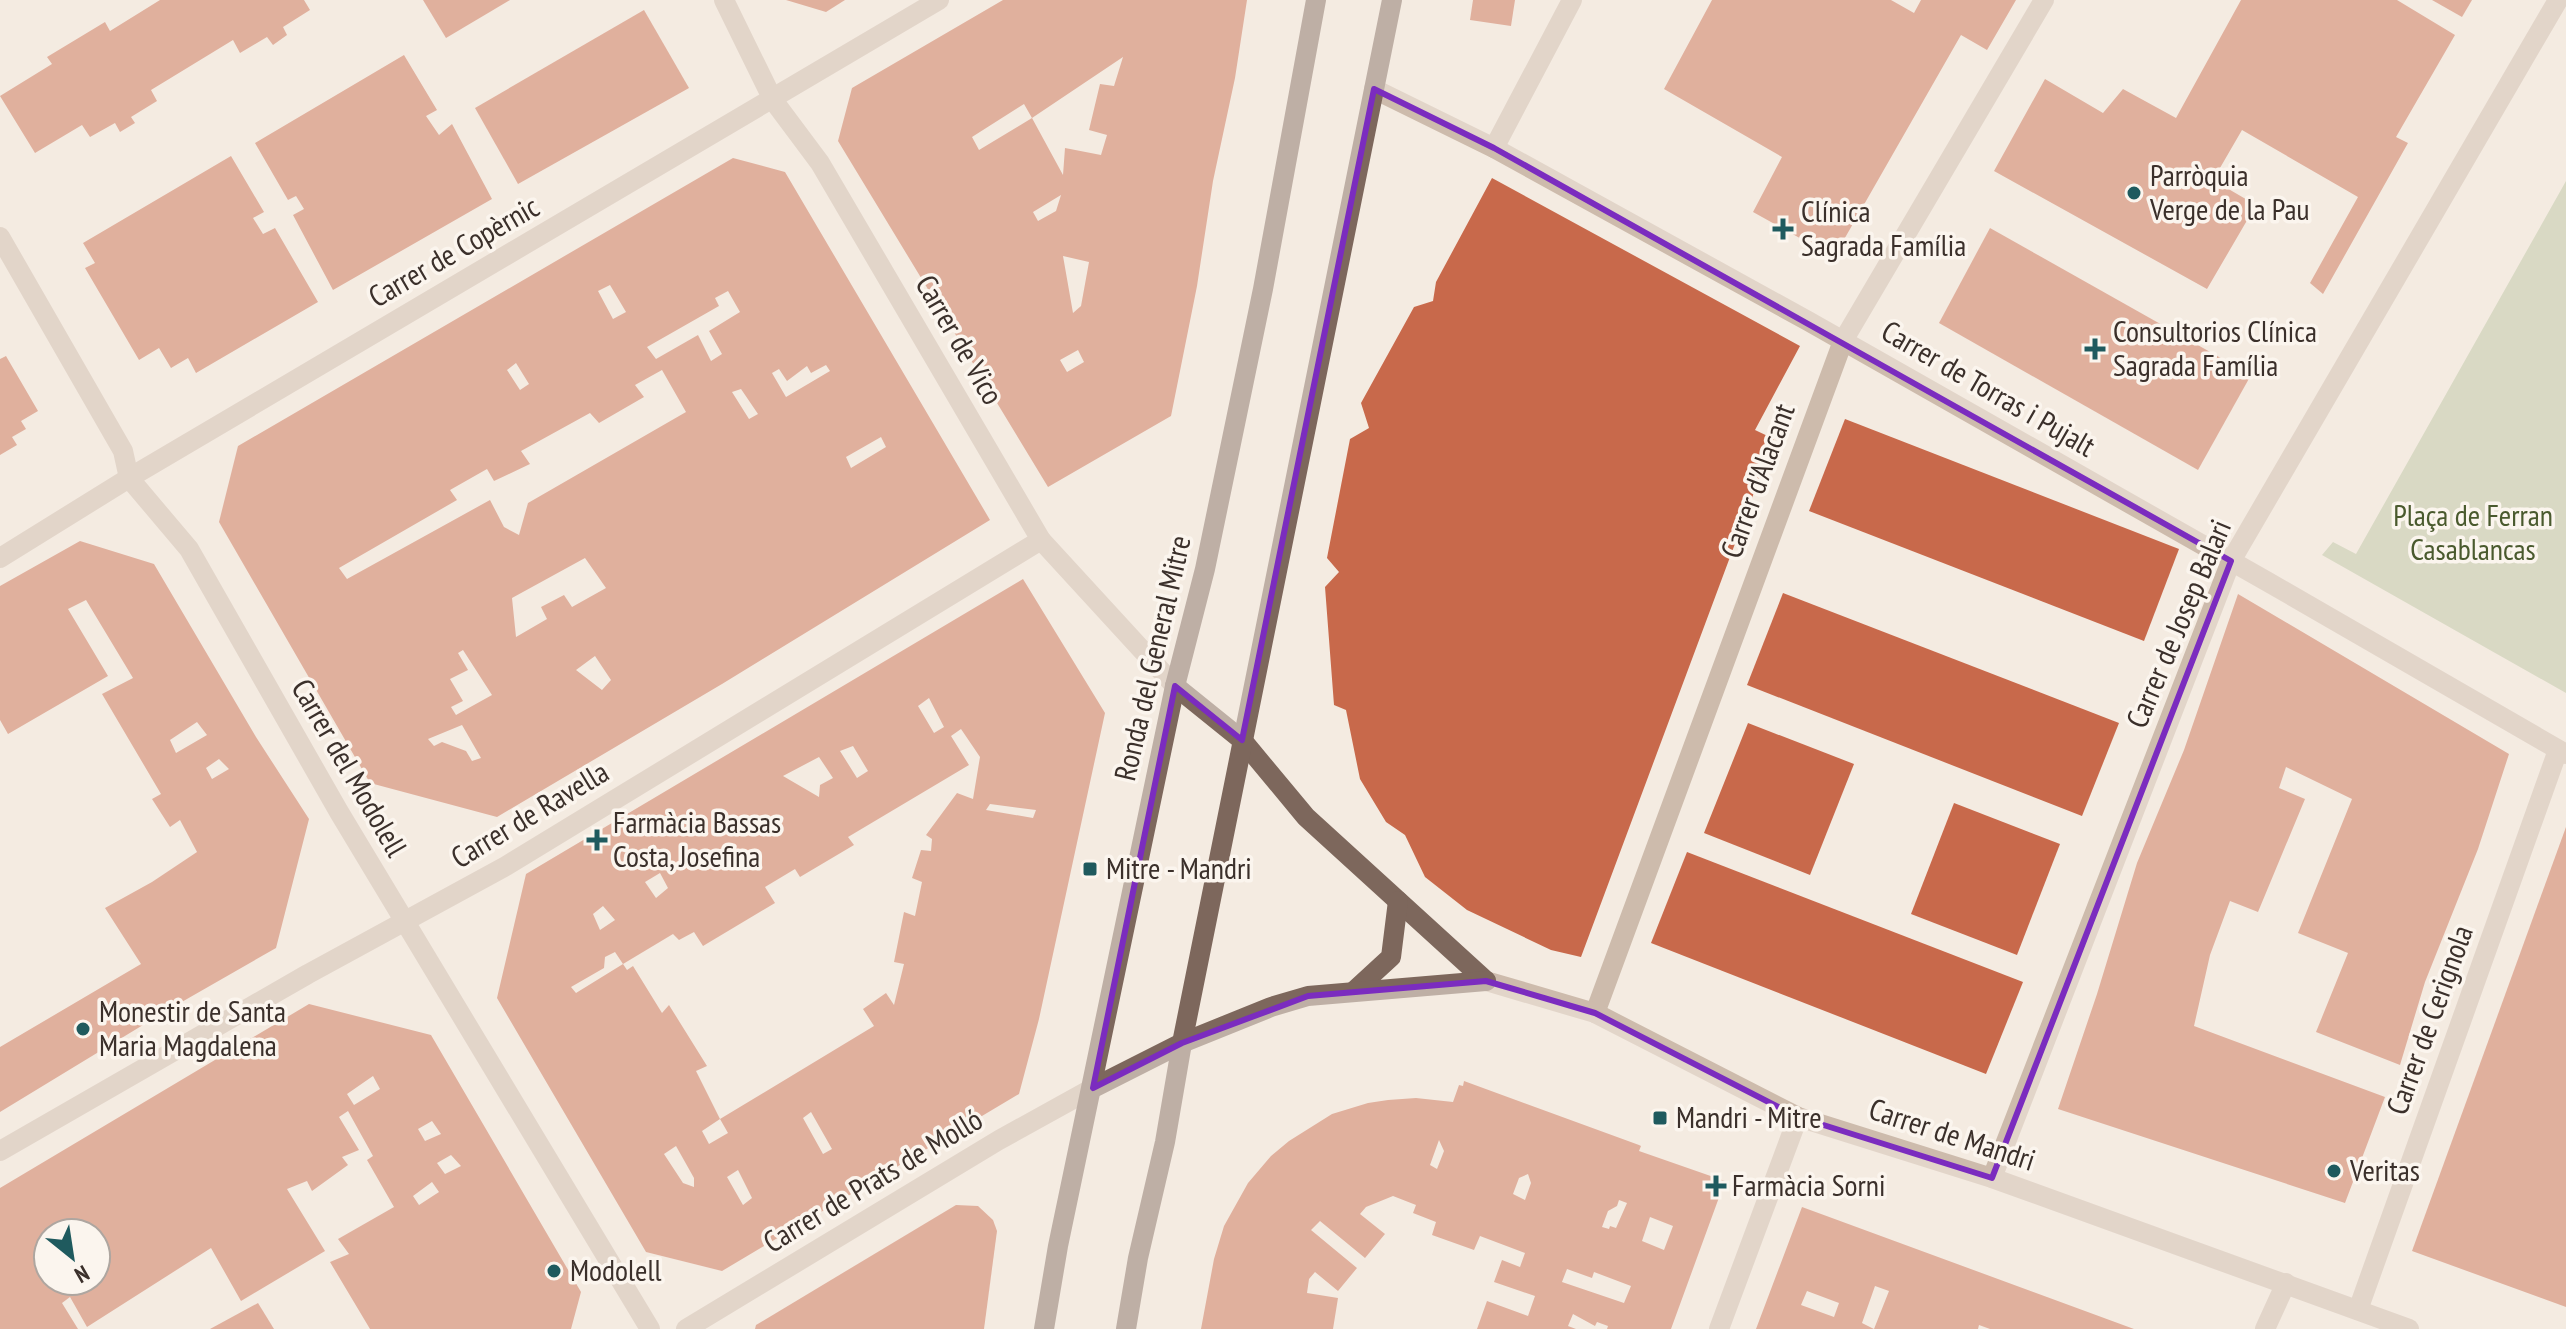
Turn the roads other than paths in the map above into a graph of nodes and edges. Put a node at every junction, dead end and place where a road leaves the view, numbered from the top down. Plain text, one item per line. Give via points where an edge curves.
1 (724, 0) edge
2 (939, 0) edge
3 (1316, 0) edge
4 (1392, 0) edge
5 (1572, 0) edge
6 (2044, 0) edge
7 (2558, 0) edge
8 (1374, 89) junction
9 (773, 100) junction
10 (1494, 148) junction
11 (0, 237) edge
12 (1843, 341) junction
13 (129, 478) junction
14 (1041, 540) junction
15 (0, 558) edge
16 (2231, 561) junction
17 (1175, 686) junction
18 (1242, 740) junction
19 (2562, 752) edge
20 (1398, 901) junction
21 (405, 922) junction
22 (1486, 981) junction
23 (1354, 991) junction
24 (1595, 1013) junction
25 (1182, 1043) junction
26 (1093, 1088) junction
27 (1798, 1117) junction
28 (0, 1151) edge
29 (1992, 1178) junction
30 (2286, 1283) junction
31 (2358, 1310) junction
32 (650, 1329) edge
33 (686, 1329) edge
34 (1044, 1329) edge
35 (1126, 1329) edge
36 (1719, 1329) edge
37 (2265, 1329) edge
38 (2409, 1329) edge

1 - 9 street, Carrer de Vico
2 - 9 street, Carrer de Copèrnic
3 - 17 main road, Ronda del General Mitre via 1263,289
4 - 8 main road
5 - 10 street
6 - 12 street, Carrer d'Alacant
7 - 16 street, Carrer de Josep Balari
8 - 10 street, Carrer de Torras i Pujalt
8 - 18 main road
9 - 13 street, Carrer de Copèrnic
9 - 14 street, Carrer de Vico via 820,163
10 - 12 street, Carrer de Torras i Pujalt
11 - 13 street, Carrer del Modolell via 123,451
12 - 16 street, Carrer de Torras i Pujalt
12 - 24 street, Carrer d'Alacant
13 - 15 street, Carrer de Copèrnic
13 - 21 street, Carrer del Modolell via 189,549
14 - 17 street, Carrer de Vico
14 - 21 street, Carrer de Ravella
16 - 19 street, Carrer de Torras i Pujalt
16 - 29 street, Carrer de Josep Balari
17 - 18 main road
17 - 26 main road, Ronda del General Mitre
18 - 20 main road via 1306,817
18 - 25 main road
19 - 31 street, Carrer de Cerignola
20 - 22 main road
20 - 23 main road via 1391,957
21 - 28 street, Carrer de Ravella
21 - 32 street, Carrer del Modolell
22 - 23 main road
22 - 24 street, Carrer de Mandri
23 - 25 main road via 1271,1007
24 - 27 street, Carrer de Mandri
25 - 26 main road
25 - 35 main road
26 - 33 street, Carrer de Prats de Molló
26 - 34 main road, Ronda del General Mitre
27 - 29 street, Carrer de Mandri
27 - 36 street
29 - 30 street, Carrer de Mandri
30 - 31 street, Carrer de Mandri
30 - 37 street
31 - 38 street, Carrer de Mandri

